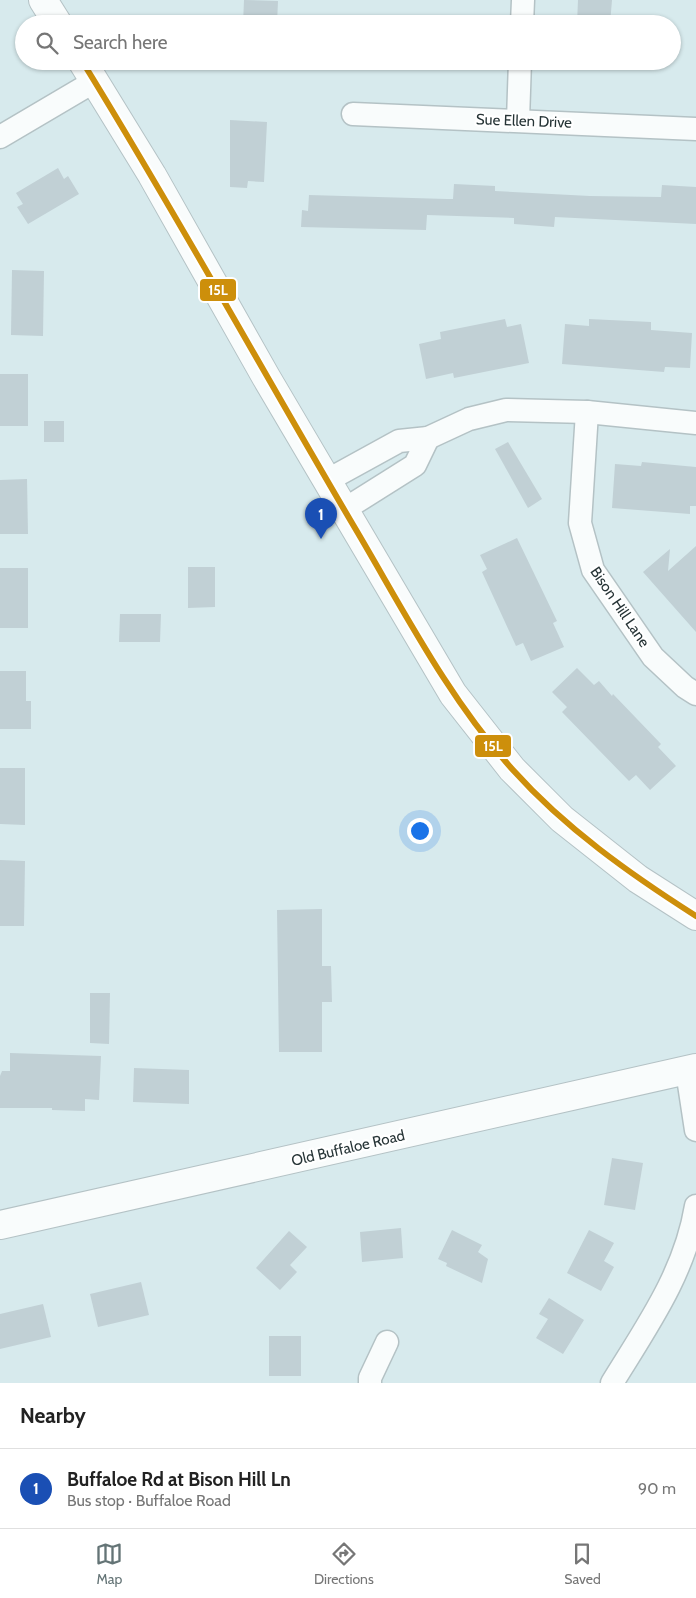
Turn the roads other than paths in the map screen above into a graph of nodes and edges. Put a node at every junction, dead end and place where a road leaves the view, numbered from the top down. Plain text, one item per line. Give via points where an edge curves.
1 (43, 0) edge
2 (523, 0) edge
3 (52, 15) edge
4 (522, 15) edge
5 (520, 70) edge
6 (89, 71) edge
7 (353, 114) dead end
8 (518, 120) junction
9 (696, 129) edge
10 (0, 137) edge
11 (587, 412) junction
12 (696, 423) edge
13 (428, 438) junction
14 (328, 480) junction
15 (344, 510) junction
16 (696, 694) edge
17 (696, 916) edge
18 (692, 1070) edge
19 (696, 1130) edge
20 (696, 1206) edge
21 (0, 1225) edge
22 (387, 1342) dead end
23 (370, 1383) edge
24 (612, 1383) edge

1 - 3 main road
2 - 4 street
5 - 8 street
6 - 10 street
6 - 14 main road
7 - 8 street, Sue Ellen Drive
8 - 9 street, Sue Ellen Drive
11 - 12 street
11 - 13 street via 506,410 469,419
11 - 16 street, Bison Hill Lane via 580,523 593,570 653,657 684,687
13 - 14 street via 400,441
13 - 15 street via 415,465
14 - 15 main road
15 - 17 main road via 453,694 512,769 562,819 638,879
18 - 19 street
18 - 21 main road, Old Buffaloe Road
20 - 24 street via 684,1257 664,1300
22 - 23 street

